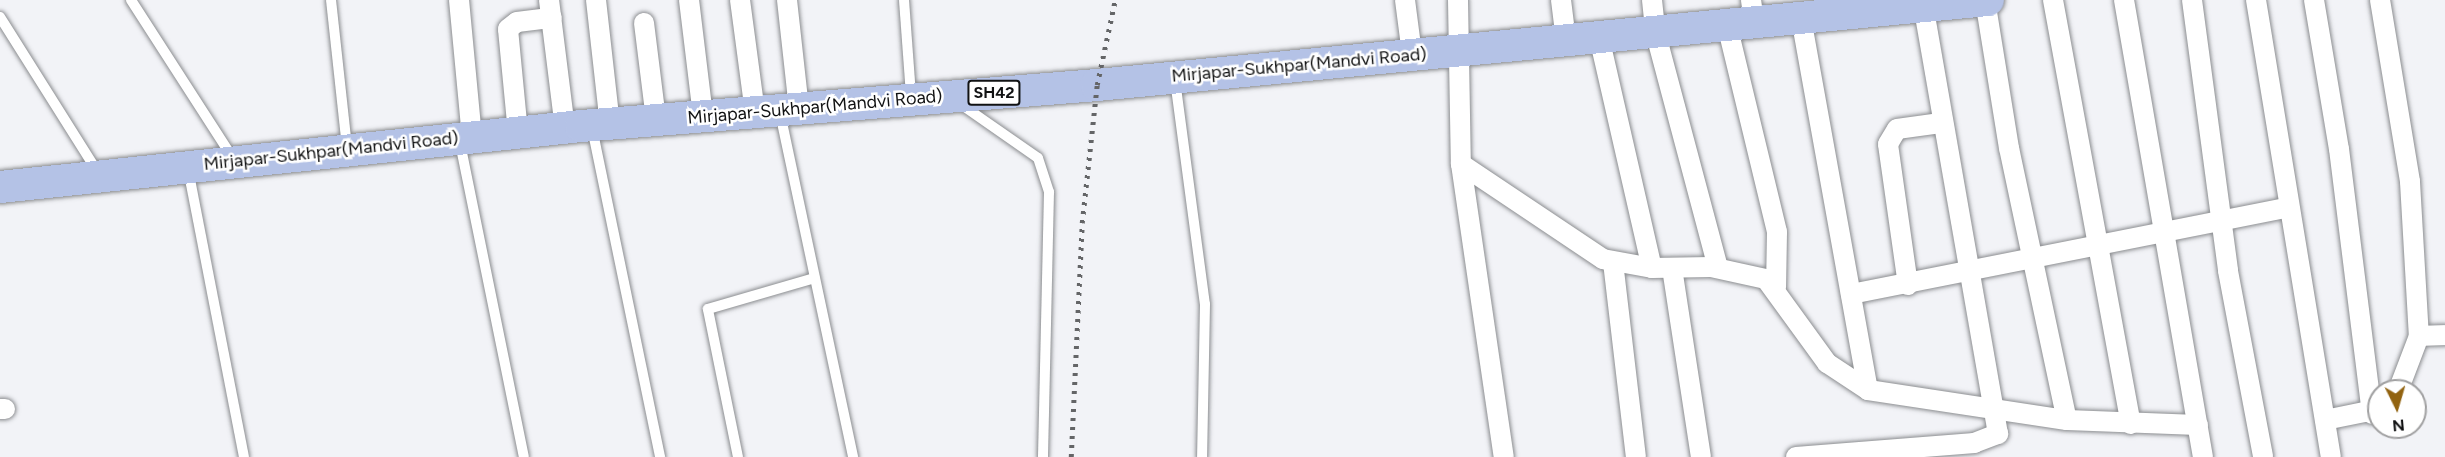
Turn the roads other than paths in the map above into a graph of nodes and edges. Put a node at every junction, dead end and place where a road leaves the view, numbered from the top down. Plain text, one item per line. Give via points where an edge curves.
1 (131, 0) edge
2 (331, 0) edge
3 (459, 0) edge
4 (596, 0) edge
5 (689, 0) edge
6 (740, 0) edge
7 (787, 0) edge
8 (904, 0) edge
9 (1405, 0) edge
10 (1458, 0) edge
11 (1561, 0) edge
12 (1652, 0) edge
13 (1987, 0) edge
14 (2053, 0) edge
15 (2124, 0) edge
16 (2192, 0) edge
17 (2256, 0) edge
18 (2313, 0) edge
19 (2380, 0) edge
20 (1934, 4) edge
21 (1872, 5) edge
22 (550, 9) edge
23 (1744, 16) edge
24 (0, 17) edge
25 (1801, 18) junction
26 (644, 23) dead end
27 (1655, 32) junction
28 (1599, 37) junction
29 (1566, 40) junction
30 (1463, 50) junction
31 (1412, 54) junction
32 (1175, 77) junction
33 (948, 96) junction
34 (912, 99) junction
35 (778, 110) junction
36 (703, 116) junction
37 (656, 120) junction
38 (1941, 123) junction
39 (589, 126) junction
40 (518, 133) junction
41 (466, 138) junction
42 (348, 151) junction
43 (234, 160) junction
44 (1461, 164) junction
45 (188, 165) junction
46 (100, 175) junction
47 (1, 186) edge
48 (2286, 208) junction
49 (2220, 222) junction
50 (2164, 232) junction
51 (2098, 243) junction
52 (2034, 260) junction
53 (1613, 262) junction
54 (1652, 268) junction
55 (1672, 268) junction
56 (1718, 268) junction
57 (1970, 274) junction
58 (815, 278) junction
59 (1908, 285) junction
60 (1776, 287) junction
61 (1851, 294) junction
62 (2445, 335) edge
63 (2419, 336) junction
64 (2370, 379) edge
65 (2403, 379) edge
66 (1868, 390) junction
67 (1996, 409) junction
68 (2367, 413) edge
69 (2067, 420) junction
70 (2325, 420) junction
71 (2131, 423) junction
72 (2198, 425) junction
73 (1950, 451) edge
74 (1886, 453) edge
75 (244, 457) edge
76 (524, 457) edge
77 (660, 457) edge
78 (738, 457) edge
79 (853, 457) edge
80 (1043, 457) edge
81 (1202, 457) edge
82 (1504, 457) edge
83 (1636, 457) edge
84 (1701, 457) edge
85 (1796, 457) edge
86 (2203, 457) edge
87 (2264, 457) edge
88 (2331, 457) edge

1 - 43 lane
2 - 42 lane
3 - 41 street
4 - 39 street
5 - 36 street
6 - 35 street
7 - 35 street
8 - 34 lane
9 - 31 street
10 - 30 street
11 - 29 street
12 - 27 street
13 - 20 main road, Mirjapar-Sukhpar(Mandvi Road) / SH42
13 - 52 street
14 - 51 street
15 - 50 street
16 - 49 street
17 - 48 street
18 - 64 street via 2339,148
19 - 63 street via 2410,182
20 - 21 main road, Mirjapar-Sukhpar(Mandvi Road) / SH42
20 - 38 street
21 - 25 main road, Mirjapar-Sukhpar(Mandvi Road) / SH42
22 - 39 street
22 - 40 street via 508,29
23 - 25 main road, Mirjapar-Sukhpar(Mandvi Road) / SH42
23 - 27 main road, Mirjapar-Sukhpar(Mandvi Road) / SH42
23 - 60 street via 1778,232
24 - 46 lane
25 - 61 street
26 - 37 street
27 - 28 main road, Mirjapar-Sukhpar(Mandvi Road) / SH42
27 - 56 street
28 - 29 main road, Mirjapar-Sukhpar(Mandvi Road) / SH42
28 - 54 street
29 - 30 main road, Mirjapar-Sukhpar(Mandvi Road) / SH42
30 - 31 main road, Mirjapar-Sukhpar(Mandvi Road) / SH42
30 - 44 street
31 - 32 main road, Mirjapar-Sukhpar(Mandvi Road) / SH42
32 - 33 main road, Mirjapar-Sukhpar(Mandvi Road) / SH42
32 - 81 lane via 1205,304
33 - 34 main road, Mirjapar-Sukhpar(Mandvi Road) / SH42
33 - 80 lane via 1038,158 1049,192 1042,329
34 - 35 main road, Mirjapar-Sukhpar(Mandvi Road) / SH42
35 - 36 main road, Mirjapar-Sukhpar(Mandvi Road) / SH42
35 - 58 lane
36 - 37 main road, Mirjapar-Sukhpar(Mandvi Road) / SH42
37 - 39 main road, Mirjapar-Sukhpar(Mandvi Road) / SH42
38 - 57 street
38 - 59 street via 1897,129 1888,144
39 - 40 main road, Mirjapar-Sukhpar(Mandvi Road) / SH42
39 - 77 lane
40 - 41 main road, Mirjapar-Sukhpar(Mandvi Road) / SH42
41 - 42 main road, Mirjapar-Sukhpar(Mandvi Road) / SH42
41 - 76 lane
42 - 43 main road, Mirjapar-Sukhpar(Mandvi Road) / SH42
43 - 45 main road, Mirjapar-Sukhpar(Mandvi Road) / SH42
44 - 53 street via 1582,250
44 - 82 street
45 - 46 main road, Mirjapar-Sukhpar(Mandvi Road) / SH42
45 - 75 lane
46 - 47 main road, Mirjapar-Sukhpar(Mandvi Road) / SH42
48 - 49 street
48 - 70 street
49 - 50 street
49 - 87 street
50 - 51 street
50 - 72 street
51 - 52 street
51 - 71 street
52 - 57 street
52 - 69 street
53 - 54 street
53 - 83 street
54 - 55 street
55 - 56 street
55 - 84 street
56 - 60 street via 1766,279
57 - 59 street
57 - 67 street
58 - 78 lane via 708,309
58 - 79 lane
59 - 61 street
60 - 66 street via 1827,363
61 - 66 street
62 - 63 street
63 - 65 street
66 - 67 street
67 - 69 street
67 - 73 street via 1996,438
68 - 70 street
69 - 71 street
70 - 88 street
71 - 72 street
72 - 86 street
73 - 74 street
74 - 85 street

